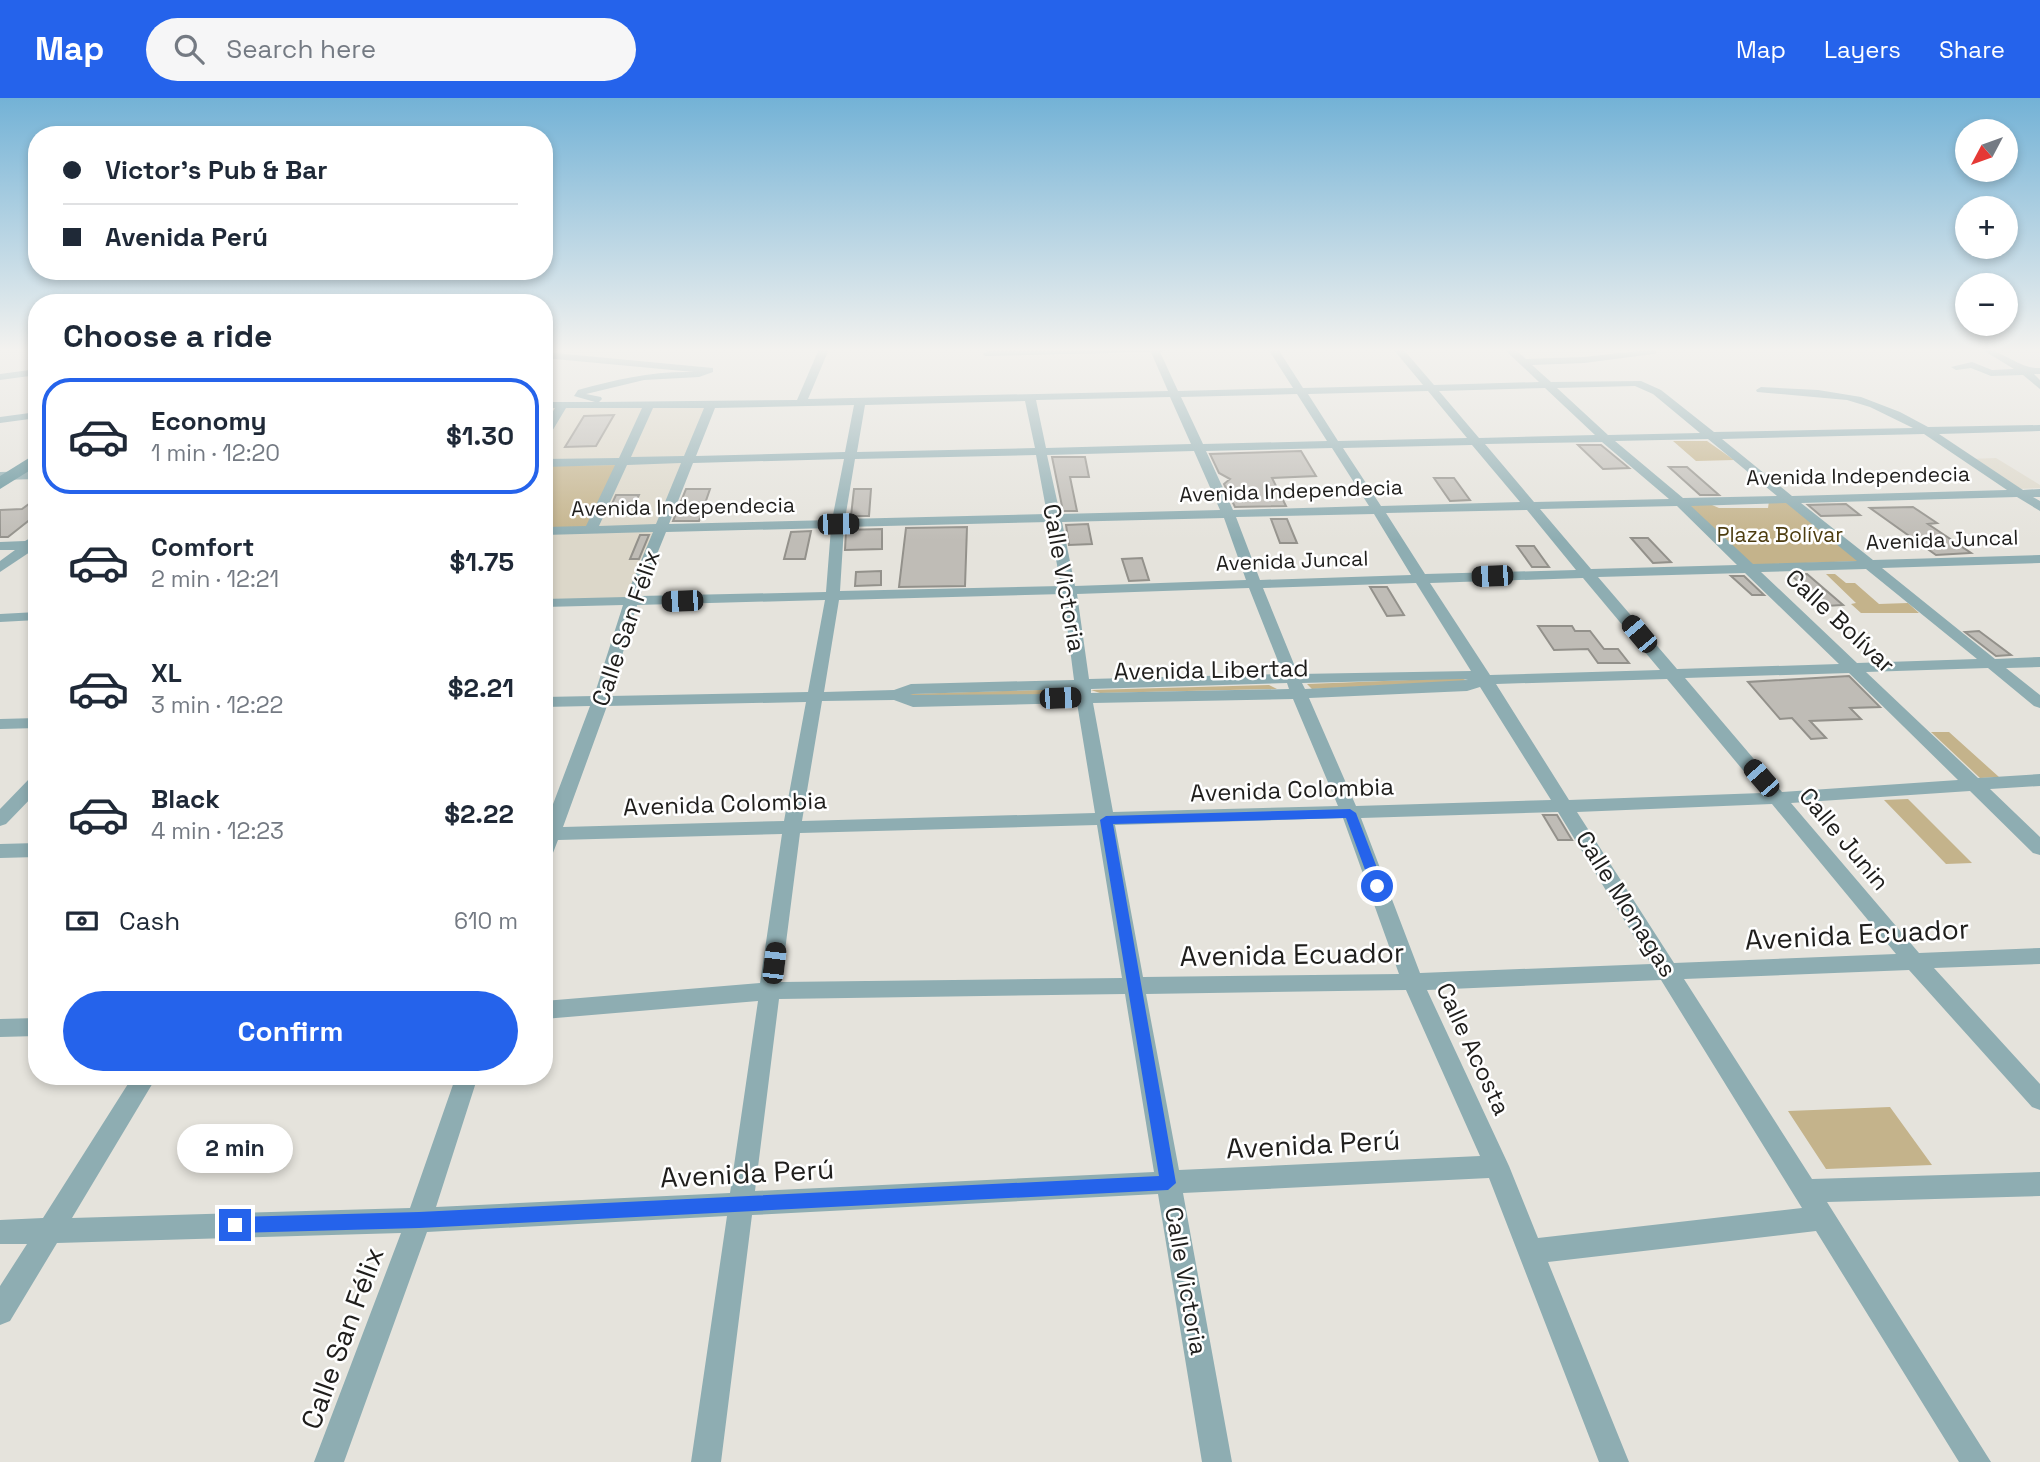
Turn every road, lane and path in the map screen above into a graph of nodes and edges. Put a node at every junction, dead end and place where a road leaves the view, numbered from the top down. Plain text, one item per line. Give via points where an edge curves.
1 (646, 413) edge
2 (708, 413) edge
3 (858, 413) edge
4 (1033, 413) edge
5 (1182, 413) edge
6 (1314, 413) edge
7 (1453, 413) edge
8 (1579, 413) edge
9 (1683, 413) edge
10 (1888, 413) edge
11 (28, 416) edge
12 (0, 420) edge
13 (2040, 428) edge
14 (1921, 430) junction
15 (1713, 437) junction
16 (1607, 440) junction
17 (1479, 444) junction
18 (1337, 447) junction
19 (1198, 448) junction
20 (1041, 451) junction
21 (851, 457) junction
22 (625, 461) junction
23 (689, 461) junction
24 (553, 463) edge
25 (28, 464) edge
26 (28, 476) edge
27 (4, 479) edge
28 (2019, 493) junction
29 (2040, 493) edge
30 (1789, 499) junction
31 (1680, 502) junction
32 (1531, 506) junction
33 (2040, 506) edge
34 (1377, 509) junction
35 (1229, 514) junction
36 (1053, 518) junction
37 (838, 524) junction
38 (661, 528) junction
39 (591, 530) junction
40 (553, 531) edge
41 (28, 544) edge
42 (0, 546) edge
43 (28, 547) edge
44 (2040, 558) edge
45 (1867, 564) junction
46 (0, 568) edge
47 (1749, 568) junction
48 (1587, 573) junction
49 (1422, 579) junction
50 (1253, 583) junction
51 (1069, 590) junction
52 (834, 596) junction
53 (631, 602) junction
54 (553, 603) edge
55 (28, 616) edge
56 (0, 618) edge
57 (2040, 662) edge
58 (1990, 663) junction
59 (1856, 668) junction
60 (1674, 675) junction
61 (1485, 680) junction
62 (1297, 687) junction
63 (1084, 691) junction
64 (813, 696) junction
65 (601, 699) junction
66 (553, 702) edge
67 (2040, 703) edge
68 (28, 723) edge
69 (0, 724) edge
70 (2040, 780) edge
71 (1972, 784) junction
72 (28, 790) edge
73 (1779, 798) junction
74 (1565, 806) junction
75 (1350, 813) junction
76 (0, 820) edge
77 (1106, 820) junction
78 (553, 821) edge
79 (792, 826) junction
80 (553, 834) edge
81 (2040, 848) edge
82 (28, 850) edge
83 (0, 851) edge
84 (2040, 956) edge
85 (1914, 961) junction
86 (1670, 973) junction
87 (1413, 982) junction
88 (1134, 986) junction
89 (771, 991) junction
90 (553, 1009) edge
91 (28, 1027) edge
92 (0, 1028) edge
93 (140, 1085) edge
94 (464, 1085) edge
95 (2040, 1100) edge
96 (1497, 1166) junction
97 (1168, 1183) junction
98 (2040, 1184) edge
99 (1806, 1191) junction
100 (740, 1205) junction
101 (1823, 1218) junction
102 (419, 1220) junction
103 (50, 1230) junction
104 (0, 1232) edge
105 (1532, 1251) junction
106 (0, 1311) edge
107 (329, 1462) edge
108 (706, 1462) edge
109 (1217, 1462) edge
110 (1614, 1462) edge
111 (1976, 1462) edge

1 - 22 street
2 - 23 street, Calle San Félix
3 - 21 street
4 - 20 street, Calle Victoria
5 - 19 street, Calle Acosta
6 - 18 street, Calle Monagas
7 - 17 street, Calle Junin
8 - 16 street, Calle Bolívar
9 - 15 street
10 - 14 street
11 - 12 street
13 - 14 street
14 - 15 street
14 - 28 street
15 - 16 street
15 - 30 street
16 - 17 street
16 - 31 street, Calle Bolívar
17 - 18 street
17 - 32 street, Calle Junin
18 - 19 street
18 - 34 street, Calle Monagas
19 - 20 street
19 - 35 street, Calle Acosta
20 - 21 street
20 - 36 street, Calle Victoria
21 - 23 street
21 - 37 street
22 - 23 street
22 - 24 street
22 - 39 street
23 - 38 street, Calle San Félix
25 - 27 main road
26 - 27 street
28 - 29 street, Avenida Independecia
28 - 30 street, Avenida Independecia
28 - 33 street
30 - 31 street, Avenida Independecia
30 - 45 street
31 - 32 street, Avenida Independecia
31 - 47 street, Calle Bolívar
32 - 34 street, Avenida Independecia
32 - 48 street, Calle Junin
34 - 35 street, Avenida Independecia
34 - 49 street, Calle Monagas
35 - 36 street, Avenida Independecia
35 - 50 street, Calle Acosta
36 - 37 street, Avenida Independecia
36 - 51 street, Calle Victoria
37 - 38 street, Avenida Independecia
37 - 52 street
38 - 39 street, Avenida Independecia
38 - 53 street, Calle San Félix
39 - 40 street, Avenida Independecia
41 - 42 street
43 - 46 street
44 - 45 street, Avenida Juncal
45 - 47 street, Avenida Juncal
45 - 58 street
47 - 48 street, Avenida Juncal
47 - 59 street, Calle Bolívar
48 - 49 street, Avenida Juncal
48 - 60 street, Calle Junin
49 - 50 street, Avenida Juncal
49 - 61 street, Calle Monagas
50 - 51 street, Avenida Juncal
50 - 62 street, Calle Acosta
51 - 52 street, Avenida Juncal
51 - 63 street, Calle Victoria
52 - 53 street, Avenida Juncal
52 - 64 street
53 - 54 street, Avenida Juncal
53 - 65 street, Calle San Félix
55 - 56 street
57 - 58 street, Avenida Libertad
58 - 59 street, Avenida Libertad
58 - 67 street
59 - 60 street, Avenida Libertad
59 - 71 street, Calle Bolívar
60 - 61 street, Avenida Libertad
60 - 73 street, Calle Junin
61 - 62 street, Avenida Libertad via 1467,686
61 - 74 street, Calle Monagas
62 - 63 street, Avenida Libertad
62 - 75 street, Calle Acosta
63 - 64 street, Avenida Libertad via 913,702 896,695
63 - 77 street, Calle Victoria
64 - 65 street, Avenida Libertad
64 - 79 street
65 - 66 street, Avenida Libertad
65 - 78 street, Calle San Félix
68 - 69 street
70 - 71 street, Avenida Colombia
71 - 73 street, Avenida Colombia
71 - 81 street, Calle Bolívar
72 - 76 street
73 - 74 street, Avenida Colombia
73 - 85 street, Calle Junin
74 - 75 street, Avenida Colombia
74 - 86 street, Calle Monagas
75 - 77 street, Avenida Colombia
75 - 87 street, Calle Acosta
77 - 79 street, Avenida Colombia
77 - 88 street, Calle Victoria
79 - 80 street, Avenida Colombia
79 - 89 street
82 - 83 street
84 - 85 street, Avenida Ecuador
85 - 86 street, Avenida Ecuador
85 - 95 street, Calle Junin
86 - 87 street, Avenida Ecuador
86 - 99 street, Calle Monagas
87 - 88 street, Avenida Ecuador
87 - 96 street, Calle Acosta
88 - 89 street, Avenida Ecuador
88 - 97 street, Calle Victoria
89 - 90 street, Avenida Ecuador
89 - 100 street
91 - 92 street
93 - 103 street
94 - 102 street, Calle San Félix
96 - 97 street, Avenida Perú
96 - 105 street, Calle Acosta
97 - 100 street, Avenida Perú
97 - 109 street, Calle Victoria
98 - 99 street
99 - 101 street, Calle Monagas
100 - 102 street, Avenida Perú
100 - 108 street
101 - 105 street
101 - 111 street, Calle Monagas
102 - 103 street, Avenida Perú
102 - 107 street, Calle San Félix
103 - 104 street, Avenida Perú
103 - 106 street
105 - 110 street, Calle Acosta

